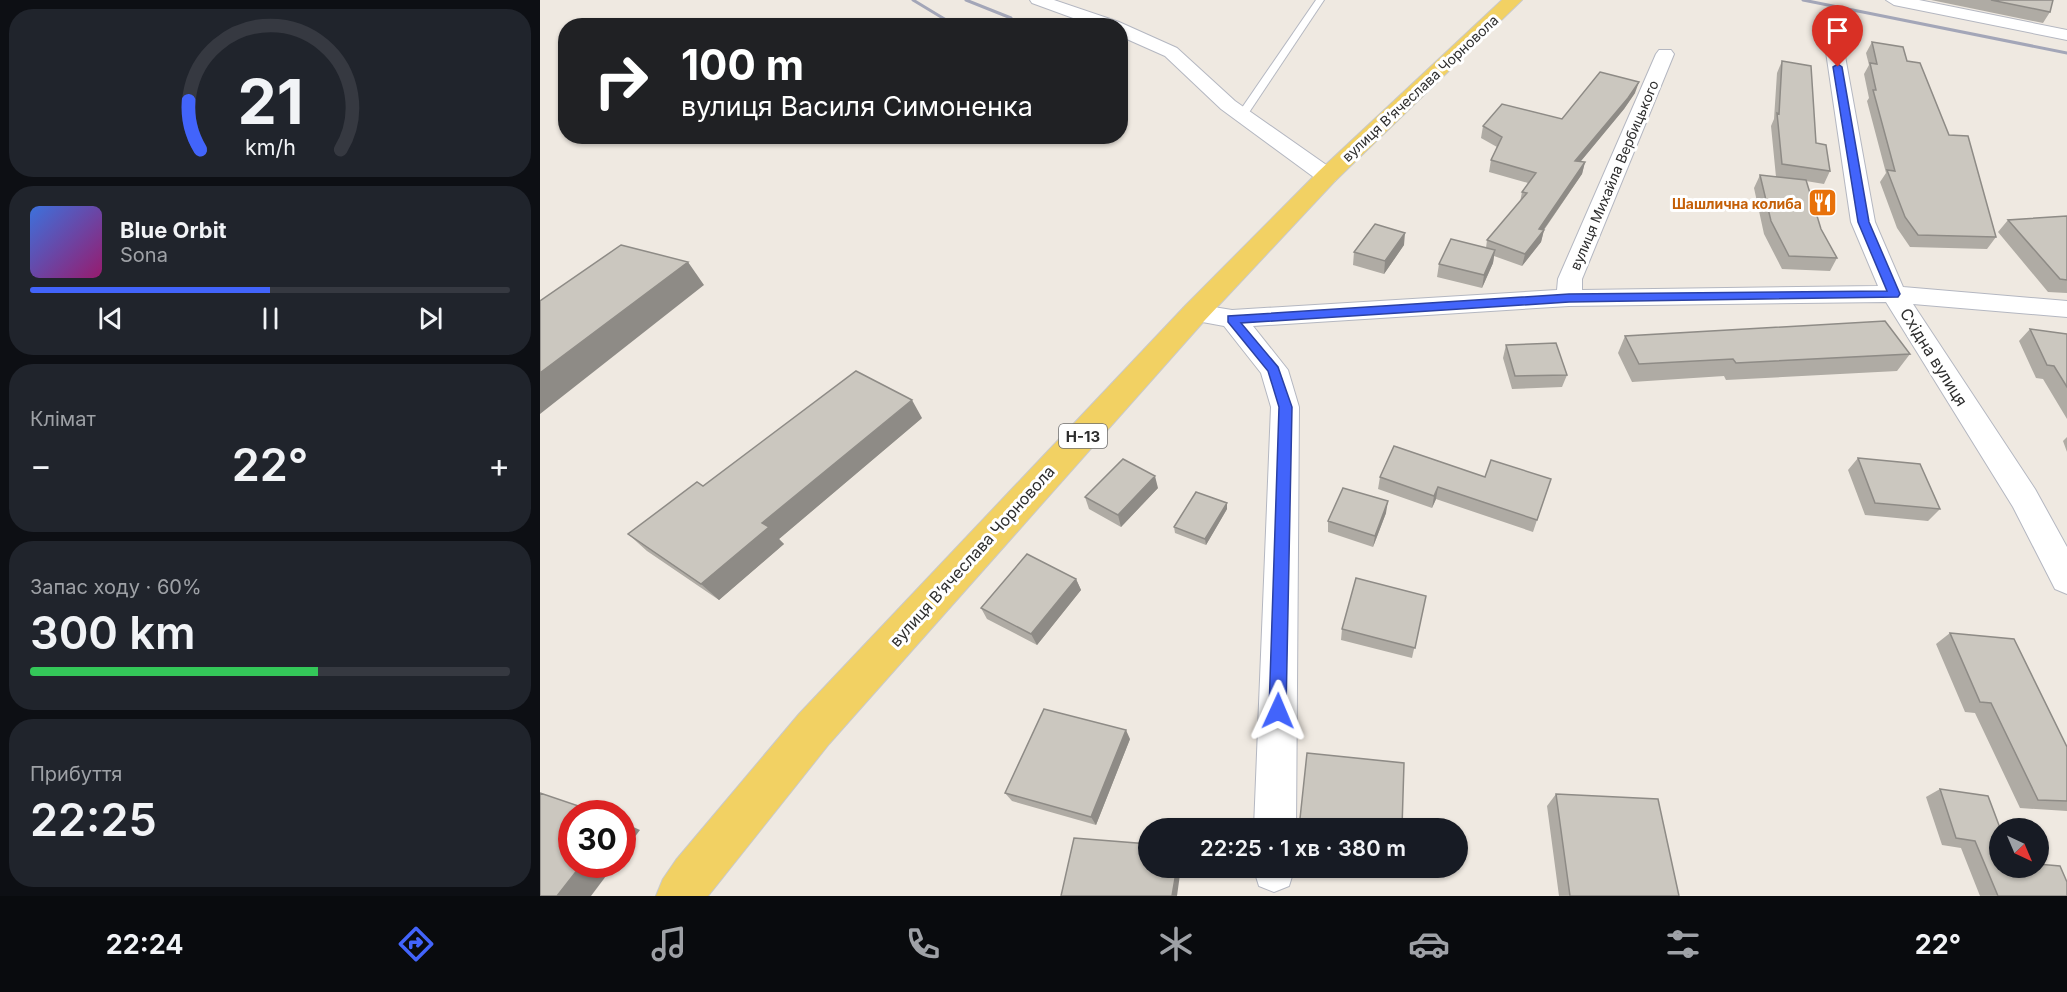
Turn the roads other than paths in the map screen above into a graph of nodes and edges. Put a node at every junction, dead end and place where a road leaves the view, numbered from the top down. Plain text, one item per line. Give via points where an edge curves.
1 (1038, 0) edge
2 (1320, 0) edge
3 (1513, 0) edge
4 (1894, 0) edge
5 (1090, 18) edge
6 (1128, 33) edge
7 (2067, 35) edge
8 (1834, 45) dead end
9 (1665, 54) dead end
10 (1242, 115) junction
11 (1327, 176) junction
12 (1894, 294) junction
13 (1569, 298) junction
14 (2067, 309) edge
15 (1195, 313) junction
16 (1232, 319) junction
17 (2067, 579) edge
18 (1275, 818) edge
19 (680, 896) edge

1 - 5 street
2 - 10 lane
3 - 11 main road, вулиця Вʼячеслава Чорновола / Н-13
4 - 7 street
6 - 10 street, вулиця Вʼячеслава Чорновола via 1171,52
8 - 12 street, Східна вулиця via 1863,222
9 - 13 street, вулиця Михайла Вербицького via 1570,279
10 - 11 street, вулиця Вʼячеслава Чорновола
11 - 15 main road, вулиця Вʼячеслава Чорновола / Н-13
12 - 13 street
12 - 14 street
12 - 17 street, Східна вулиця via 2024,498
13 - 16 street
15 - 16 street
15 - 19 main road, вулиця Вʼячеслава Чорновола / Н-13 via 814,729
16 - 18 street via 1274,370 1285,407

